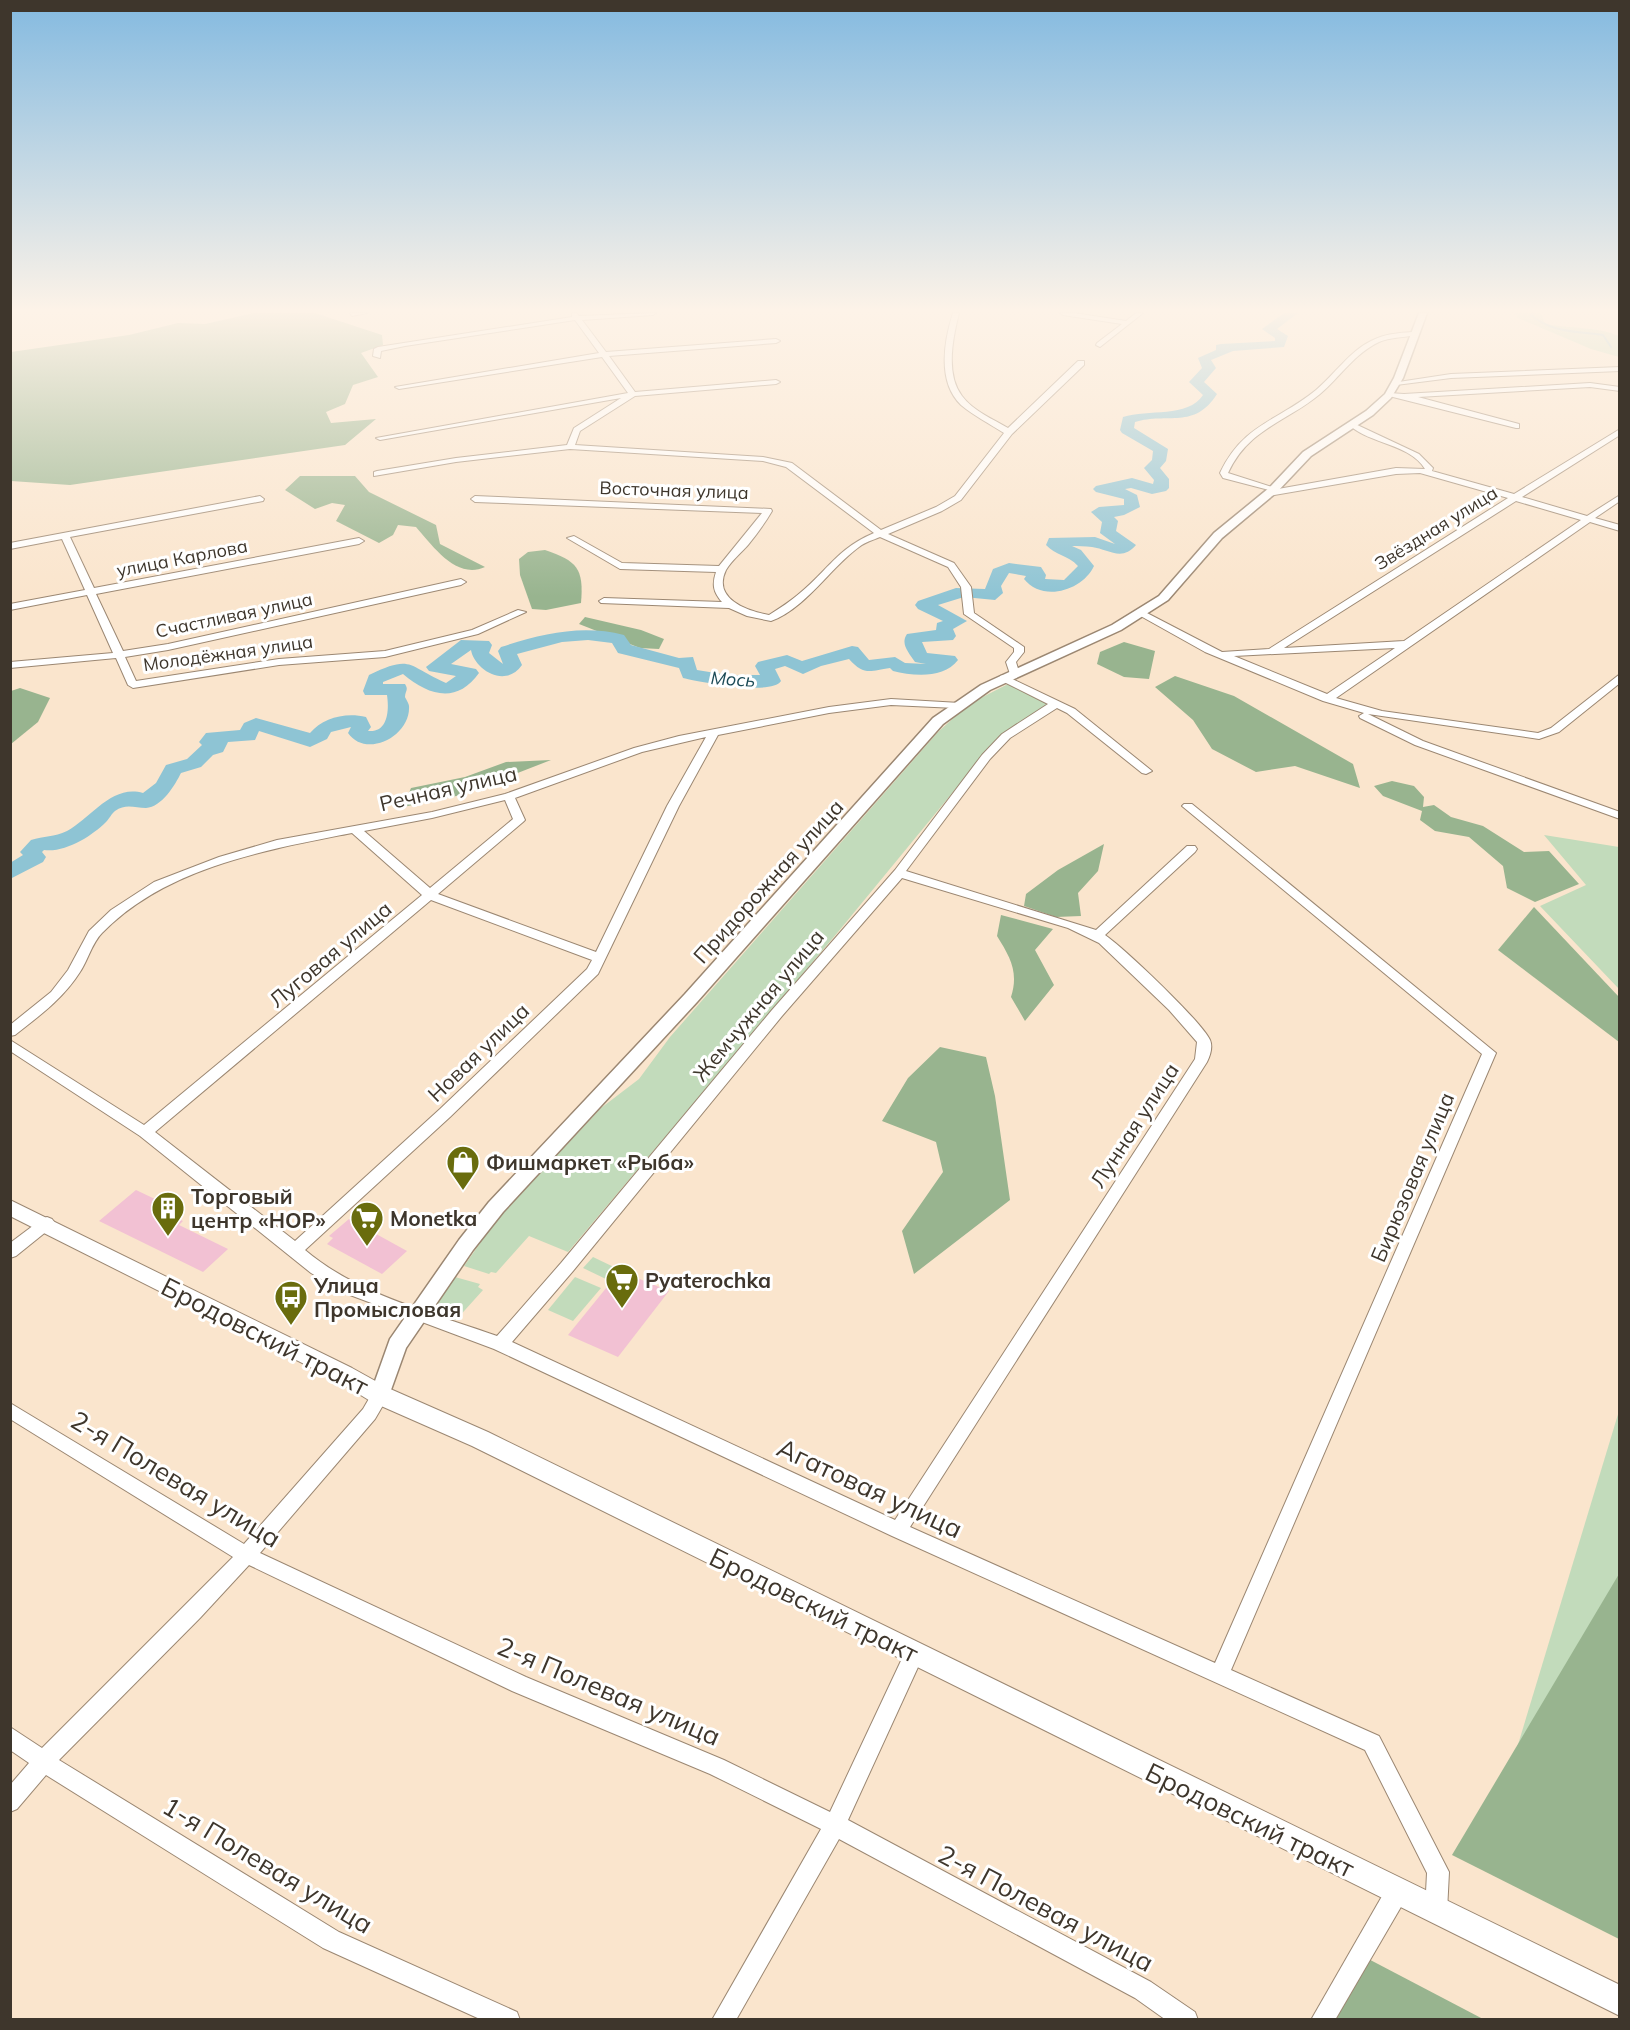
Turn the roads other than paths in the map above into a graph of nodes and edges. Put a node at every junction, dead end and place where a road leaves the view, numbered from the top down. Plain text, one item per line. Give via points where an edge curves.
1 (554, 408) edge
2 (612, 408) edge
3 (972, 408) edge
4 (1034, 408) edge
5 (1292, 408) edge
6 (1377, 408) edge
7 (1448, 408) edge
8 (1353, 424) junction
9 (1516, 426) dead end
10 (1620, 431) edge
11 (1009, 432) junction
12 (380, 438) dead end
13 (570, 447) junction
14 (1428, 471) junction
15 (377, 474) dead end
16 (1272, 491) junction
17 (1515, 497) junction
18 (1620, 498) edge
19 (260, 499) dead end
20 (475, 499) dead end
21 (1588, 519) junction
22 (1620, 528) edge
23 (879, 533) junction
24 (65, 536) junction
25 (571, 538) dead end
26 (359, 541) dead end
27 (10, 546) edge
28 (722, 569) junction
29 (461, 582) dead end
30 (92, 592) junction
31 (604, 601) dead end
32 (728, 605) junction
33 (10, 607) edge
34 (521, 612) dead end
35 (1142, 614) junction
36 (1408, 644) junction
37 (1209, 650) junction
38 (1270, 652) junction
39 (117, 655) junction
40 (10, 665) edge
41 (1009, 675) junction
42 (1620, 677) edge
43 (1327, 699) junction
44 (1057, 703) junction
45 (956, 705) junction
46 (1344, 705) junction
47 (714, 732) junction
48 (1146, 771) dead end
49 (509, 796) junction
50 (1188, 806) dead end
51 (1620, 816) edge
52 (355, 830) junction
53 (1191, 849) dead end
54 (899, 873) junction
55 (431, 896) junction
56 (1097, 936) junction
57 (599, 958) junction
58 (10, 1032) edge
59 (10, 1044) edge
60 (145, 1132) junction
61 (10, 1207) edge
62 (47, 1223) junction
63 (295, 1250) junction
64 (10, 1252) edge
65 (417, 1314) junction
66 (500, 1344) junction
67 (380, 1395) junction
68 (10, 1410) edge
69 (898, 1530) junction
70 (246, 1555) junction
71 (914, 1654) junction
72 (1219, 1676) junction
73 (10, 1737) edge
74 (42, 1761) junction
75 (10, 1802) edge
76 (835, 1825) junction
77 (1397, 1892) junction
78 (1436, 1911) junction
79 (1620, 2001) edge
80 (509, 2019) edge
81 (723, 2019) edge
82 (1187, 2019) edge
83 (1322, 2019) edge

1 - 12 street
2 - 13 street via 577,430
3 - 11 street
4 - 11 street
5 - 16 street via 1250,435 1230,455 1224,473
6 - 8 street, Придорожная улица
7 - 9 street
8 - 14 street via 1366,435 1423,459
8 - 16 street, Придорожная улица via 1308,453
10 - 17 street, Звёздная улица
11 - 23 street via 958,498
13 - 15 street
13 - 23 street via 763,459 789,465
14 - 16 street via 1396,471
14 - 17 street
16 - 35 street, Придорожная улица via 1211,542 1175,590
17 - 21 street
17 - 38 street, Звёздная улица
18 - 21 street
19 - 24 street
20 - 28 street, Восточная улица via 768,511
21 - 22 street
21 - 36 street
23 - 32 street via 844,554 805,594 771,618
23 - 41 street via 951,565 967,591 969,614 1019,647
24 - 27 street
24 - 30 street, Молодёжная улица
25 - 28 street via 620,566
26 - 30 street, улица Карлова
28 - 32 street via 718,582
29 - 39 street, Счастливая улица
30 - 33 street, улица Карлова
30 - 39 street, Молодёжная улица
31 - 32 street
34 - 39 street, Молодёжная улица via 475,632 385,654 279,662 133,686
35 - 37 street
35 - 41 street, Придорожная улица
36 - 38 street
36 - 43 street
37 - 38 street via 1223,654
37 - 43 street
39 - 40 street, Счастливая улица
41 - 44 street
41 - 45 street, Придорожная улица
42 - 46 street via 1555,730 1539,736
43 - 46 street
44 - 48 street
44 - 54 street, Жемчужная улица via 999,743
45 - 47 street, Речная улица via 891,702
45 - 65 street, Придорожная улица via 676,1015 509,1192
46 - 51 street via 1419,742
47 - 49 street, Речная улица via 638,750
47 - 57 street, Новая улица
49 - 52 street, Речная улица
49 - 55 street, Луговая улица via 519,820
50 - 72 street, Бирюзовая улица via 1489,1053
52 - 55 street
52 - 58 street, Речная улица via 277,843 158,885 116,913 94,934 56,995
53 - 56 street
54 - 56 street, Лунная улица
54 - 66 street, Жемчужная улица
55 - 57 street
55 - 60 street, Луговая улица
56 - 69 street, Лунная улица via 1196,1032 1203,1041 1202,1059
57 - 63 street, Новая улица via 593,971 577,987
59 - 60 street
60 - 63 street
61 - 62 main road, Бродовский тракт
62 - 64 street
62 - 67 main road, Бродовский тракт
63 - 65 street via 316,1269 348,1288
65 - 66 street, Агатовая улица
65 - 67 street, Придорожная улица via 397,1345
66 - 69 street, Агатовая улица
67 - 70 street via 369,1414
67 - 71 main road, Бродовский тракт via 480,1439
68 - 70 street, 2-я Полевая улица
69 - 72 street, Агатовая улица
70 - 74 street via 196,1610
70 - 76 street, 2-я Полевая улица via 519,1684 717,1767
71 - 76 street
71 - 77 main road, Бродовский тракт
72 - 78 street, Агатовая улица via 1372,1743 1438,1872
73 - 74 street, 1-я Полевая улица
74 - 75 street
74 - 80 street, 1-я Полевая улица via 331,1940
76 - 81 street
76 - 82 street, 2-я Полевая улица via 1143,1990
77 - 78 main road, Бродовский тракт
77 - 83 street
78 - 79 main road, Бродовский тракт

